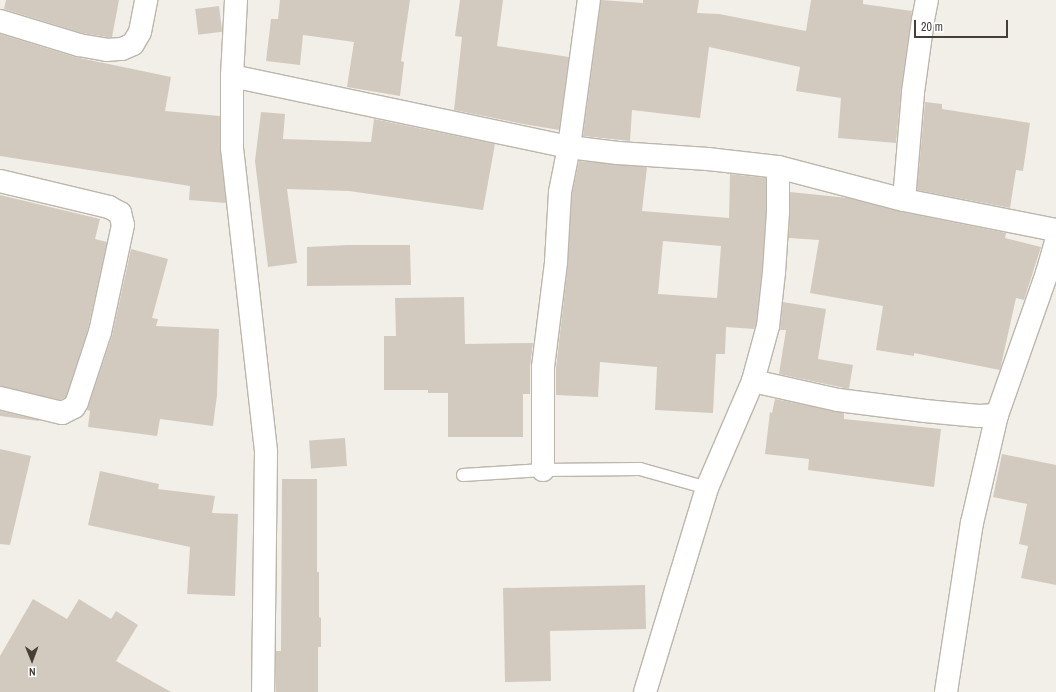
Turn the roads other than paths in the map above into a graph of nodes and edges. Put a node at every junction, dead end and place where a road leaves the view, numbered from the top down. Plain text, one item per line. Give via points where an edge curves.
1 (146, 0) edge
2 (236, 0) edge
3 (588, 0) edge
4 (927, 0) edge
5 (0, 21) edge
6 (232, 76) junction
7 (569, 146) junction
8 (778, 167) junction
9 (0, 181) edge
10 (904, 200) junction
11 (1056, 230) edge
12 (1056, 241) edge
13 (753, 381) junction
14 (0, 398) edge
15 (997, 415) junction
16 (543, 470) junction
17 (463, 475) dead end
18 (707, 488) junction
19 (264, 692) edge
20 (645, 692) edge
21 (946, 692) edge

1 - 5 street via 140,32 133,44 122,49 106,50 79,45
2 - 6 street
3 - 7 street
4 - 10 street via 913,92
6 - 7 street
6 - 19 street via 232,148 266,452
7 - 8 street via 618,154 708,159
7 - 16 street via 560,192 556,262 543,367
8 - 10 street
8 - 13 street via 778,212 768,326
9 - 14 street via 109,207 120,213 124,225 100,332 74,407 62,413
10 - 11 street
12 - 15 street
13 - 15 street via 838,400 925,411
13 - 18 street
15 - 21 street via 972,523
16 - 17 lane
16 - 18 lane via 640,469
18 - 20 street

